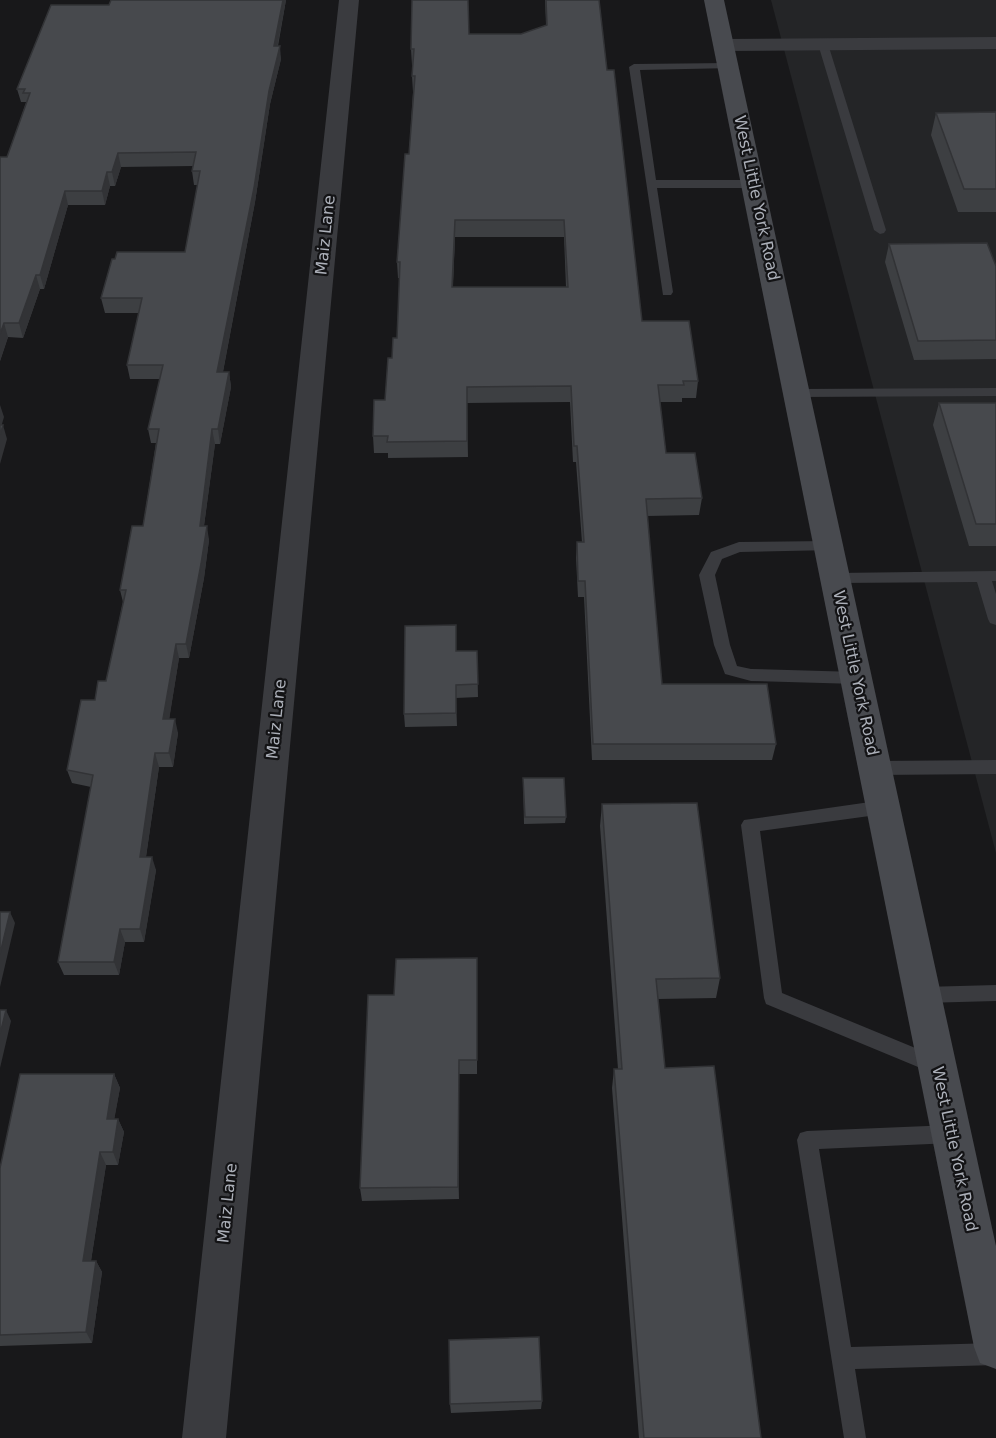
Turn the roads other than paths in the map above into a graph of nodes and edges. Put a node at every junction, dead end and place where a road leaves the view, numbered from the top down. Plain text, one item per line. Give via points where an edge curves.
1 (349, 0) edge
2 (714, 0) edge
3 (996, 43) edge
4 (824, 44) junction
5 (726, 55) junction
6 (651, 184) junction
7 (754, 184) junction
8 (880, 230) dead end
9 (667, 292) dead end
10 (996, 392) edge
11 (798, 393) junction
12 (833, 562) junction
13 (990, 576) edge
14 (996, 619) edge
15 (857, 678) junction
16 (996, 767) edge
17 (876, 768) junction
18 (884, 807) junction
19 (996, 993) edge
20 (922, 994) junction
21 (938, 1066) junction
22 (952, 1134) junction
23 (996, 1347) edge
24 (996, 1354) edge
25 (842, 1358) junction
26 (204, 1438) edge
27 (855, 1438) edge

1 - 26 street, Maiz Lane
2 - 5 main road, West Little York Road
3 - 4 street
4 - 5 street
4 - 8 lane
5 - 6 lane via 634,68
5 - 7 main road, West Little York Road
6 - 7 lane
6 - 9 lane
7 - 11 main road, West Little York Road
10 - 11 lane
11 - 12 main road, West Little York Road
12 - 13 lane
12 - 15 main road, West Little York Road
12 - 15 lane via 739,547 716,556 707,575 731,670 751,675
13 - 14 lane
15 - 17 main road, West Little York Road
16 - 17 lane
17 - 18 main road, West Little York Road
18 - 20 main road, West Little York Road
18 - 21 lane via 750,825 773,998
19 - 20 lane
20 - 21 main road, West Little York Road
21 - 22 main road, West Little York Road
22 - 23 main road, West Little York Road
22 - 25 lane via 807,1140
24 - 25 lane
25 - 27 lane

